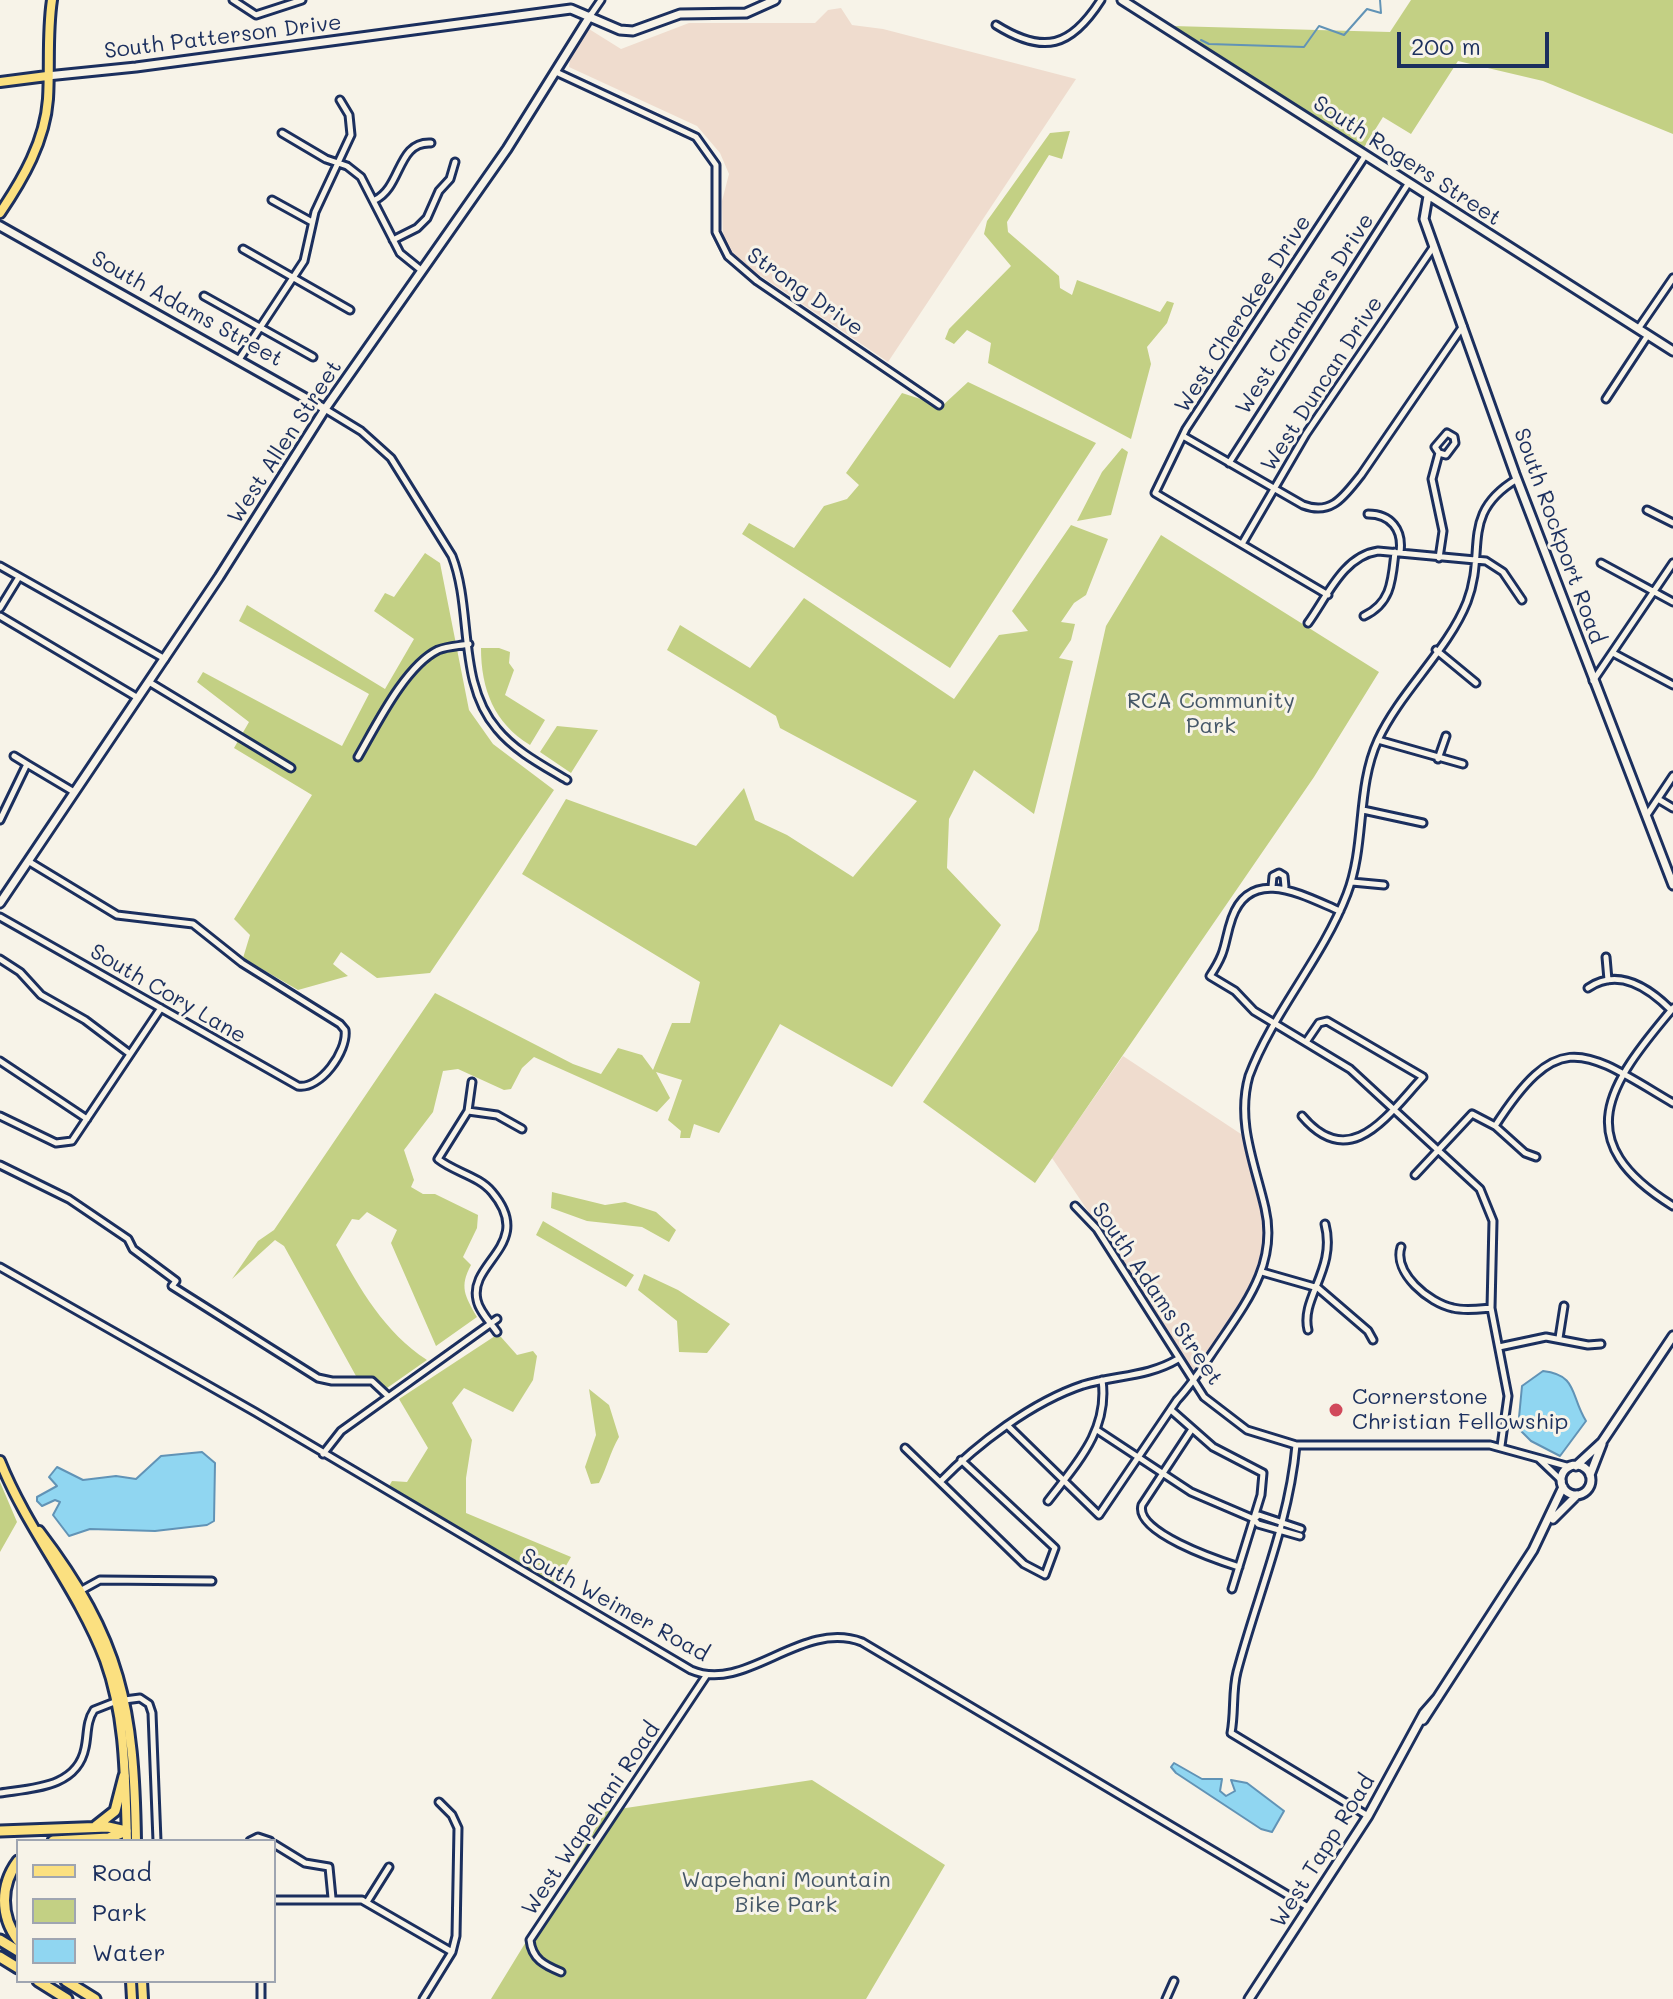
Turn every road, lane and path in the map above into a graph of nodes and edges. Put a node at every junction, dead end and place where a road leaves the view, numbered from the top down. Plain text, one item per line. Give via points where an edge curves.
1 (52, 0) edge
2 (233, 0) edge
3 (280, 0) edge
4 (302, 0) edge
5 (601, 0) edge
6 (775, 0) edge
7 (1101, 0) edge
8 (1122, 0) edge
9 (277, 10) junction
10 (590, 16) junction
11 (996, 25) dead end
12 (556, 72) junction
13 (47, 76) junction
14 (0, 82) edge
15 (340, 100) dead end
16 (282, 133) dead end
17 (431, 143) dead end
18 (1365, 156) junction
19 (455, 162) dead end
20 (340, 163) junction
21 (1408, 184) junction
22 (1428, 196) junction
23 (272, 200) dead end
24 (375, 200) junction
25 (0, 213) edge
26 (312, 222) junction
27 (0, 226) edge
28 (393, 240) junction
29 (1435, 245) junction
30 (243, 249) dead end
31 (421, 270) junction
32 (292, 278) junction
33 (1673, 278) edge
34 (204, 296) dead end
35 (350, 310) dead end
36 (1464, 325) junction
37 (259, 326) junction
38 (1638, 329) junction
39 (1648, 335) junction
40 (1673, 351) edge
41 (313, 357) dead end
42 (240, 358) junction
43 (1606, 399) dead end
44 (939, 405) dead end
45 (325, 409) junction
46 (1183, 436) junction
47 (1439, 453) junction
48 (1229, 463) junction
49 (1517, 479) junction
50 (1273, 488) junction
51 (1647, 510) dead end
52 (1368, 514) dead end
53 (1673, 523) edge
54 (1242, 544) junction
55 (1398, 552) junction
56 (1439, 558) junction
57 (1474, 561) junction
58 (1601, 563) dead end
59 (1673, 563) edge
60 (0, 566) edge
61 (19, 577) junction
62 (1653, 592) junction
63 (1328, 595) junction
64 (1522, 600) dead end
65 (1673, 602) edge
66 (0, 608) edge
67 (0, 616) edge
68 (1364, 616) dead end
69 (1308, 623) dead end
70 (469, 644) junction
71 (1436, 650) junction
72 (1613, 653) junction
73 (165, 659) junction
74 (1593, 681) junction
75 (149, 682) junction
76 (1476, 683) dead end
77 (1673, 685) edge
78 (138, 698) junction
79 (1446, 736) dead end
80 (1378, 740) junction
81 (14, 756) dead end
82 (358, 757) dead end
83 (1438, 759) junction
84 (27, 764) junction
85 (1463, 764) dead end
86 (291, 768) dead end
87 (1673, 776) edge
88 (567, 780) dead end
89 (74, 792) junction
90 (1658, 799) junction
91 (1673, 808) edge
92 (1363, 810) junction
93 (1646, 816) junction
94 (1, 823) edge
95 (1423, 823) dead end
96 (28, 861) junction
97 (1352, 882) junction
98 (1384, 885) dead end
99 (1673, 885) edge
100 (1272, 887) junction
101 (1285, 887) junction
102 (0, 903) edge
103 (1340, 911) junction
104 (0, 917) edge
105 (1606, 957) dead end
106 (0, 959) edge
107 (1608, 980) junction
108 (1588, 988) dead end
109 (161, 1008) junction
110 (1672, 1009) edge
111 (1277, 1025) junction
112 (1306, 1042) junction
113 (130, 1054) junction
114 (0, 1061) edge
115 (1625, 1073) junction
116 (472, 1082) dead end
117 (1673, 1103) edge
118 (1394, 1108) junction
119 (468, 1111) junction
120 (0, 1116) edge
121 (1302, 1116) dead end
122 (87, 1119) junction
123 (1495, 1126) junction
124 (522, 1129) dead end
125 (1439, 1150) junction
126 (1536, 1157) dead end
127 (0, 1165) edge
128 (1415, 1175) dead end
129 (1075, 1206) dead end
130 (1673, 1206) edge
131 (1325, 1224) dead end
132 (1401, 1247) dead end
133 (0, 1267) edge
134 (1262, 1272) junction
135 (1318, 1288) junction
136 (1564, 1306) dead end
137 (1491, 1308) junction
138 (494, 1321) junction
139 (1308, 1330) dead end
140 (497, 1332) dead end
141 (1673, 1336) edge
142 (1559, 1338) junction
143 (1373, 1340) dead end
144 (1601, 1344) dead end
145 (1499, 1347) junction
146 (1178, 1359) junction
147 (1102, 1380) junction
148 (1193, 1383) junction
149 (388, 1396) junction
150 (1171, 1410) junction
151 (1008, 1426) junction
152 (1192, 1429) junction
153 (1097, 1430) junction
154 (1602, 1442) junction
155 (1296, 1445) junction
156 (1501, 1446) junction
157 (905, 1448) dead end
158 (323, 1454) junction
159 (1532, 1454) junction
160 (1140, 1457) junction
161 (961, 1460) junction
162 (0, 1461) edge
163 (1573, 1466) junction
164 (1163, 1473) junction
165 (1590, 1475) junction
166 (1063, 1481) junction
167 (940, 1482) junction
168 (1562, 1484) junction
169 (1577, 1495) junction
170 (1048, 1501) dead end
171 (1254, 1519) junction
172 (1549, 1523) junction
173 (1281, 1527) junction
174 (1300, 1533) dead end
175 (1239, 1567) junction
176 (212, 1581) dead end
177 (1232, 1589) dead end
178 (76, 1593) junction
179 (706, 1676) junction
180 (121, 1700) junction
181 (124, 1776) junction
182 (0, 1793) edge
183 (439, 1802) dead end
184 (1368, 1816) junction
185 (91, 1828) junction
186 (0, 1831) edge
187 (131, 1836) edge
188 (103, 1839) edge
189 (157, 1839) edge
190 (276, 1845) edge
191 (16, 1865) edge
192 (389, 1867) dead end
193 (332, 1898) junction
194 (276, 1900) edge
195 (367, 1902) junction
196 (1310, 1908) junction
197 (16, 1937) edge
198 (452, 1952) junction
199 (561, 1972) dead end
200 (1174, 1981) dead end
201 (41, 1983) edge
202 (70, 1983) edge
203 (67, 1999) edge
204 (95, 1999) edge
205 (423, 1999) edge
206 (1166, 1999) edge
207 (1249, 1999) edge

1 - 13 main road
2 - 9 street via 256,15
3 - 9 street
4 - 9 street
5 - 10 street, West Allen Street
6 - 10 street, South Patterson Drive via 746,13 680,14 633,31
7 - 11 street via 1072,36 1053,42 1020,40
8 - 18 street, South Rogers Street
10 - 12 street, West Allen Street
10 - 13 street, South Patterson Drive via 571,9 546,11
12 - 31 street, West Allen Street
12 - 44 street, Strong Drive via 696,137 716,165 716,232 728,256
13 - 14 main road, South Patterson Drive
13 - 25 main road via 48,100 37,146
15 - 20 street via 351,128
16 - 20 street
17 - 24 street via 410,149 393,184
18 - 21 street, South Rogers Street
18 - 46 street, West Cherokee Drive
19 - 28 street via 423,224
20 - 24 street via 361,177
20 - 26 street
21 - 22 street, South Rogers Street
21 - 48 street, West Chambers Drive
22 - 29 street, South Rockport Road via 1423,213
22 - 38 street, South Rogers Street
23 - 26 street
24 - 28 street
26 - 32 street via 304,261
27 - 42 street, South Adams Street
28 - 31 street
29 - 36 street, South Rockport Road
29 - 50 street, West Duncan Drive
30 - 32 street
31 - 45 street, West Allen Street
32 - 35 street
32 - 37 street
33 - 38 street
34 - 37 street
36 - 49 street, South Rockport Road
36 - 50 street via 1340,502 1325,509 1303,505
37 - 41 street
37 - 42 street
38 - 39 street, South Rogers Street
39 - 40 street, South Rogers Street
39 - 43 street
42 - 45 street, South Adams Street
45 - 70 street, South Adams Street via 371,439 409,483 459,574
45 - 73 street, West Allen Street
46 - 48 street
46 - 54 street, West Cherokee Drive via 1155,493
47 - 47 street via 1448,453 1454,437 1442,435 1435,447
47 - 56 street via 1432,479 1442,528
48 - 50 street
49 - 57 street via 1495,493 1483,509
49 - 74 street, South Rockport Road
50 - 54 street, West Duncan Drive
51 - 53 street
52 - 55 street via 1394,524 1400,536
54 - 63 street
55 - 56 street
55 - 63 street via 1357,558
55 - 68 street via 1388,594
56 - 57 street
57 - 64 street via 1500,568
57 - 71 street via 1467,602
58 - 62 street
59 - 62 street
60 - 61 street
61 - 66 street
61 - 73 street
62 - 65 street
62 - 72 street
63 - 69 street
67 - 78 street
70 - 82 street via 441,649 424,661 389,704
70 - 88 street, South Adams Street via 473,678 495,727
71 - 76 street
71 - 80 street
72 - 74 street
72 - 77 street
73 - 75 street, West Allen Street
74 - 93 street, South Rockport Road
75 - 78 street, West Allen Street
75 - 86 street
78 - 89 street, West Allen Street
79 - 83 street
80 - 83 street
80 - 92 street
81 - 84 street
83 - 85 street
84 - 89 street
84 - 94 street
87 - 90 street
89 - 96 street, West Allen Street
90 - 91 street
90 - 93 street
92 - 95 street
92 - 97 street
93 - 99 street, South Rockport Road
96 - 102 street, West Allen Street
96 - 109 street, South Cory Lane via 117,915 193,924 242,963 340,1024 345,1042 321,1079 307,1087
97 - 98 street
97 - 103 street
100 - 101 street
100 - 101 street via 1273,876 1279,873
100 - 111 street via 1249,895 1238,907 1227,947 1210,976
101 - 103 street
103 - 111 street via 1327,943
104 - 109 street, South Cory Lane
105 - 107 street
106 - 113 street via 41,995
107 - 108 street
107 - 110 street via 1644,986
109 - 113 street
110 - 115 street
111 - 112 street
111 - 134 street via 1253,1066 1244,1110 1267,1218
112 - 118 street via 1350,1069
112 - 118 street via 1319,1023 1327,1021 1423,1077
113 - 122 street
114 - 122 street
115 - 117 street
115 - 123 street via 1587,1057 1559,1060 1535,1071
115 - 130 street via 1610,1106 1613,1148 1629,1175
116 - 119 street
118 - 121 street via 1367,1135 1349,1142 1320,1132
118 - 125 street
119 - 124 street via 497,1115
119 - 138 street via 438,1159 486,1186 505,1213 504,1239 476,1291 479,1305
120 - 122 street via 67,1144
123 - 125 street via 1472,1114
123 - 126 street
125 - 128 street
125 - 137 street via 1488,1201 1494,1245
127 - 149 street via 69,1199 128,1239 133,1249 176,1281 172,1286 210,1314 318,1378 372,1381
129 - 146 street, South Adams Street via 1097,1229
131 - 135 street via 1325,1267
132 - 137 street via 1401,1267 1434,1300 1454,1308
133 - 158 street, South Weimer Road
134 - 135 street
134 - 148 street
135 - 139 street via 1306,1312
135 - 143 street
136 - 142 street
137 - 145 street
138 - 140 street
138 - 149 street
141 - 154 street, West Tapp Road
142 - 144 street
142 - 145 street
145 - 156 street via 1508,1396
146 - 147 street via 1156,1372
146 - 148 street, South Adams Street
147 - 151 street via 1062,1394
147 - 153 street via 1105,1404
148 - 150 street
148 - 155 street, South Adams Street via 1216,1409 1247,1430
149 - 158 street via 341,1431
150 - 152 street
150 - 160 street
151 - 161 street
151 - 166 street
152 - 164 street
152 - 171 street via 1225,1455 1263,1473
153 - 160 street
153 - 166 street
154 - 163 street, West Tapp Road
154 - 165 street, West Tapp Road
155 - 156 street, South Adams Street
155 - 173 street
156 - 159 street, South Adams Street
157 - 167 street
158 - 179 street, South Weimer Road
159 - 163 street, South Adams Street
159 - 168 street, South Adams Street
160 - 164 street
160 - 166 street via 1099,1515
161 - 167 street
161 - 167 street via 1055,1548 1045,1575 1014,1555
162 - 178 main road
163 - 165 street
163 - 168 street, West Tapp Road
164 - 171 street via 1191,1492
164 - 175 street via 1140,1511 1144,1521 1174,1540
165 - 169 street, West Tapp Road via 1589,1488
166 - 170 street
168 - 169 street
168 - 172 street, West Tapp Road
169 - 172 street, West Tapp Road
171 - 173 street
171 - 175 street
172 - 184 street, West Tapp Road
173 - 174 street
173 - 184 street via 1236,1676 1231,1733
175 - 177 street
176 - 178 street via 100,1580
178 - 180 main road
179 - 196 street, South Weimer Road via 727,1674 826,1638 862,1642
179 - 199 street, West Wapehani Road via 530,1940 540,1962
180 - 181 main road
180 - 182 street via 91,1714 84,1754 70,1774 52,1784
180 - 187 main road
180 - 189 street via 140,1698 151,1708
181 - 185 highway via 115,1811
181 - 187 main road
183 - 198 street via 458,1828
184 - 196 street, West Tapp Road
185 - 186 highway
185 - 187 highway
187 - 188 highway
190 - 193 street via 305,1863 329,1867
191 - 197 highway via 5,1884 3,1903
192 - 195 street
193 - 194 street
193 - 195 street
195 - 198 street
196 - 207 street, West Tapp Road
198 - 205 street
200 - 206 street
201 - 203 highway
202 - 204 highway

